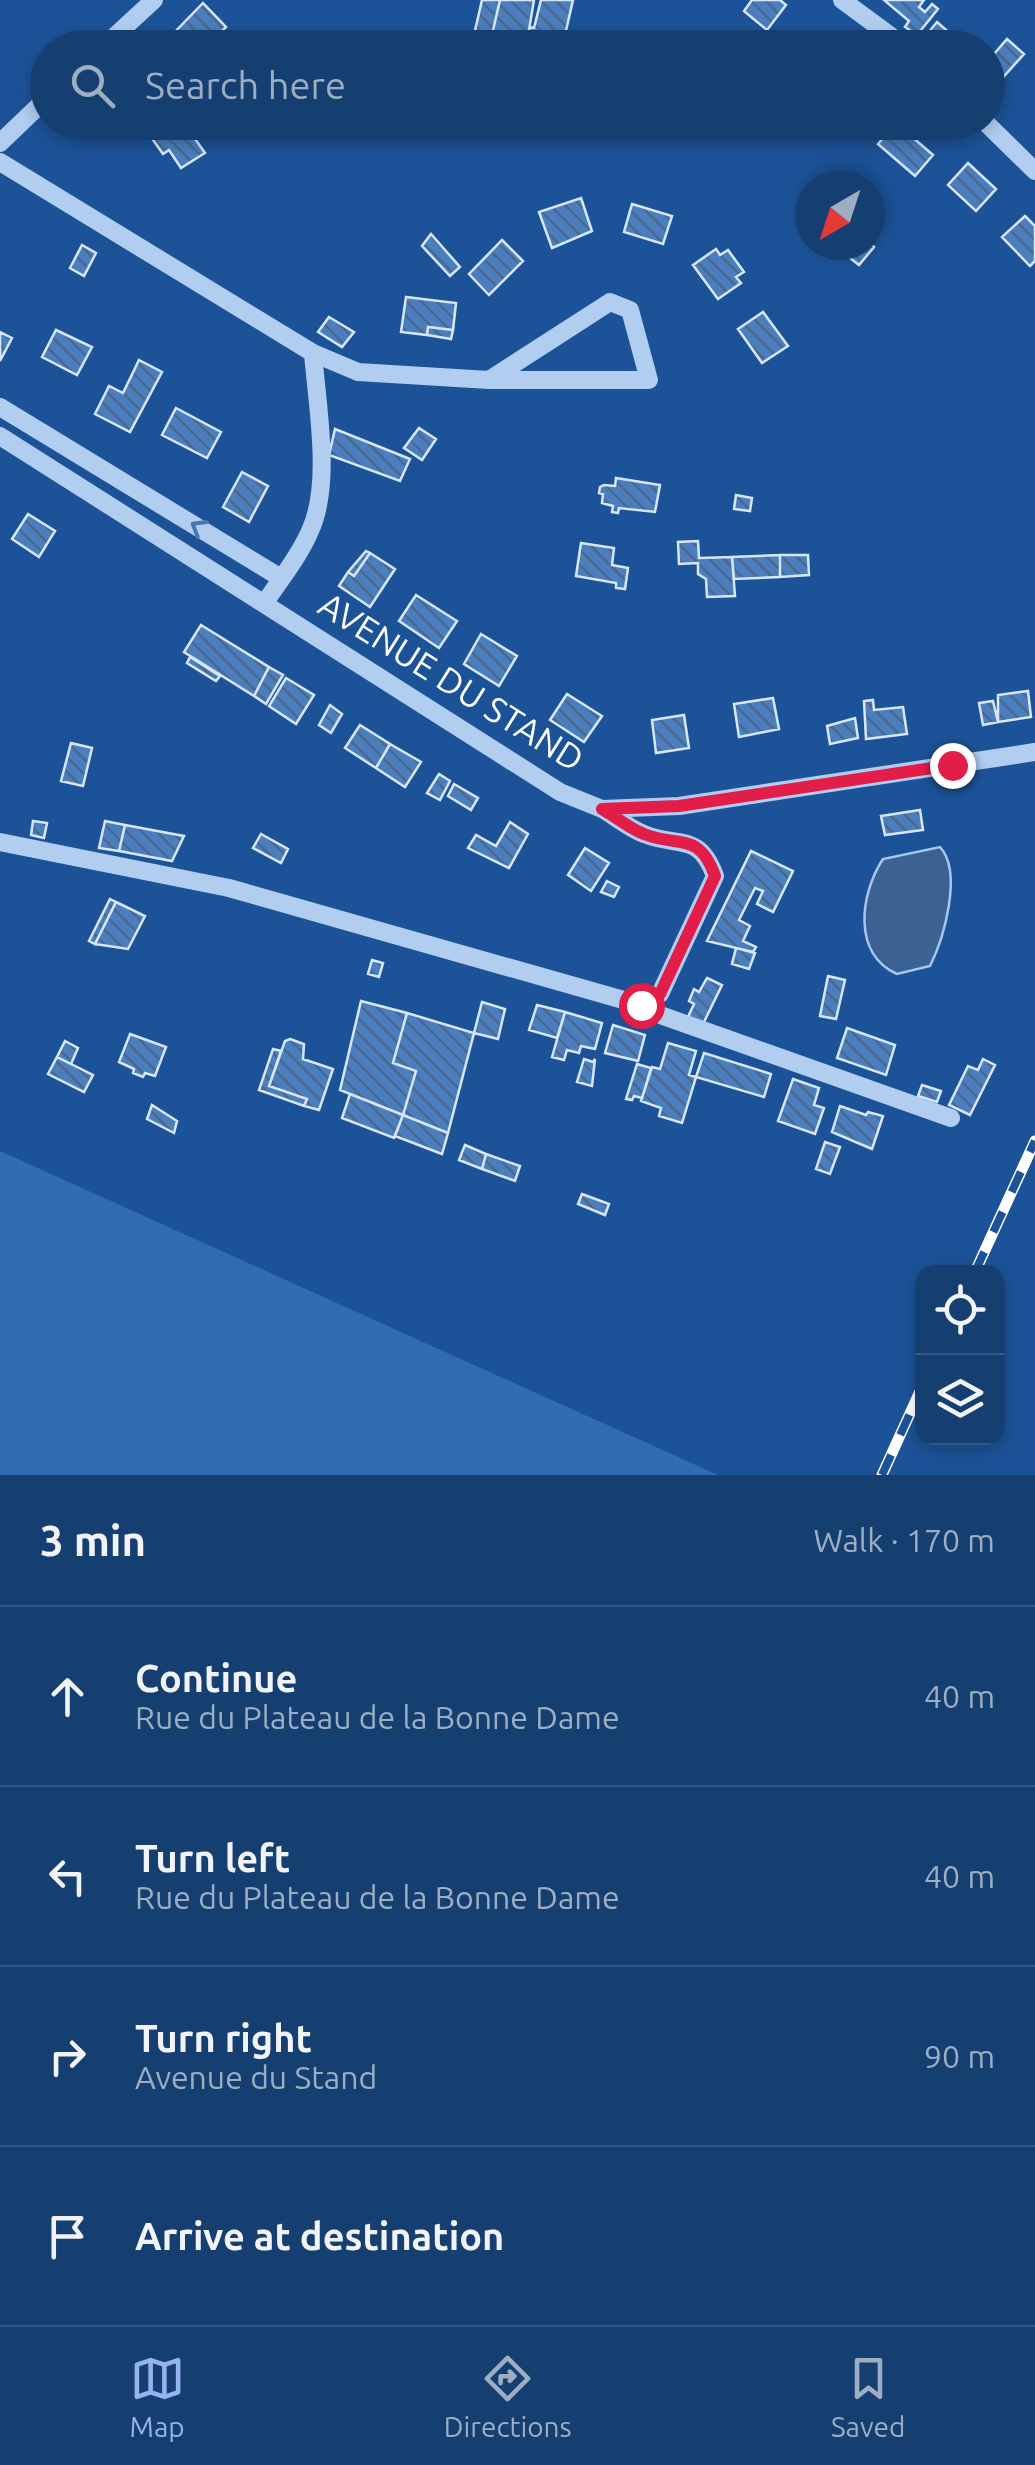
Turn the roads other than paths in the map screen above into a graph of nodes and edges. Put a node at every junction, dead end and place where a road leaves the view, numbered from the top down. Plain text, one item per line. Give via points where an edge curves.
1 (154, 0) edge
2 (842, 0) edge
3 (122, 30) edge
4 (883, 30) edge
5 (30, 115) edge
6 (1003, 140) edge
7 (0, 143) edge
8 (0, 162) edge
9 (1035, 171) edge
10 (312, 353) junction
11 (488, 380) junction
12 (0, 406) edge
13 (0, 436) edge
14 (281, 578) junction
15 (264, 604) junction
16 (1035, 752) edge
17 (602, 809) junction
18 (0, 842) edge
19 (641, 1005) junction
20 (951, 1118) dead end

1 - 3 street
2 - 4 street
5 - 7 street
6 - 9 street
8 - 10 street
10 - 11 street via 358,372
10 - 14 street via 317,508
11 - 11 street via 537,380 649,380 630,310 610,302
14 -> 12 street
13 - 15 street, AVENUE DU STAND
14 - 15 street
15 - 17 street, AVENUE DU STAND via 560,792
16 - 17 street, AVENUE DU STAND via 679,806
17 - 19 street via 645,835 691,843 708,856 715,876 660,994
18 - 19 street via 229,888
19 - 20 street

